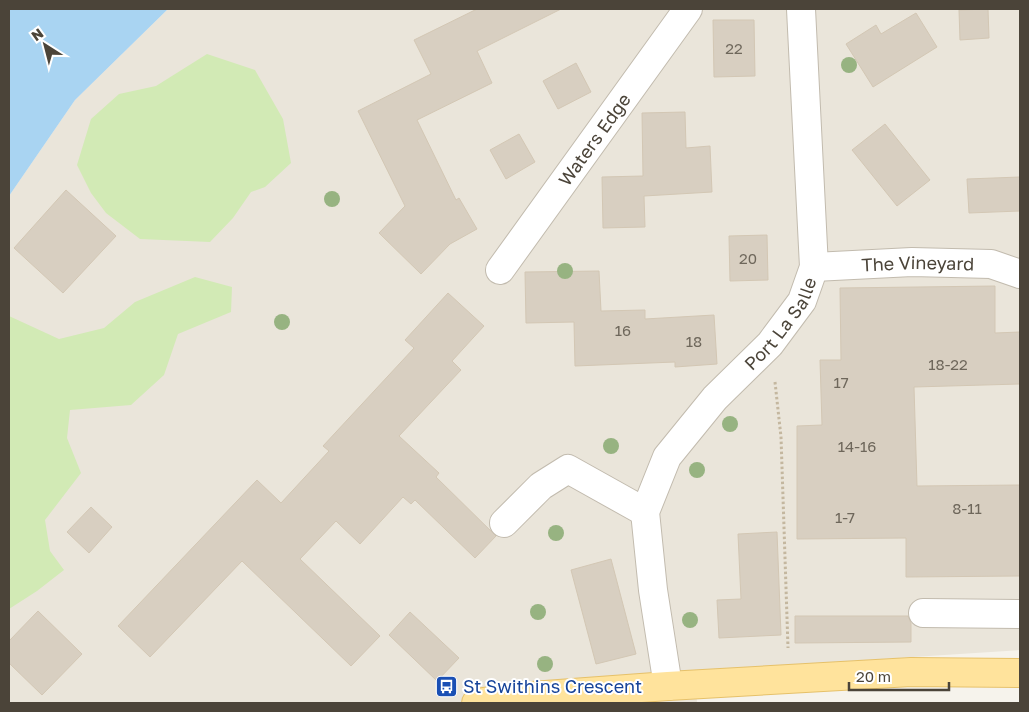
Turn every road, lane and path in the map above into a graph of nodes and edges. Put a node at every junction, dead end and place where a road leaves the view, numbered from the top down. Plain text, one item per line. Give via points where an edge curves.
1 (688, 9) edge
2 (800, 9) edge
3 (814, 267) junction
4 (500, 270) dead end
5 (1020, 274) edge
6 (770, 344) junction
7 (645, 512) junction
8 (504, 523) dead end
9 (923, 613) dead end
10 (1020, 614) edge
11 (1020, 672) edge
12 (789, 680) junction
13 (668, 686) junction
14 (476, 703) edge

1 - 4 street, Waters Edge
2 - 3 street, Port La Salle
3 - 5 street, The Vineyard via 912,262 991,264
3 - 6 street, Port La Salle via 802,301
6 - 7 street, Port La Salle via 715,398 667,457
6 - 12 path via 781,437
7 - 8 street via 568,469 541,486
7 - 13 street, Port La Salle via 652,590
9 - 10 street
11 - 12 main road via 911,672
12 - 13 main road
13 - 14 main road

